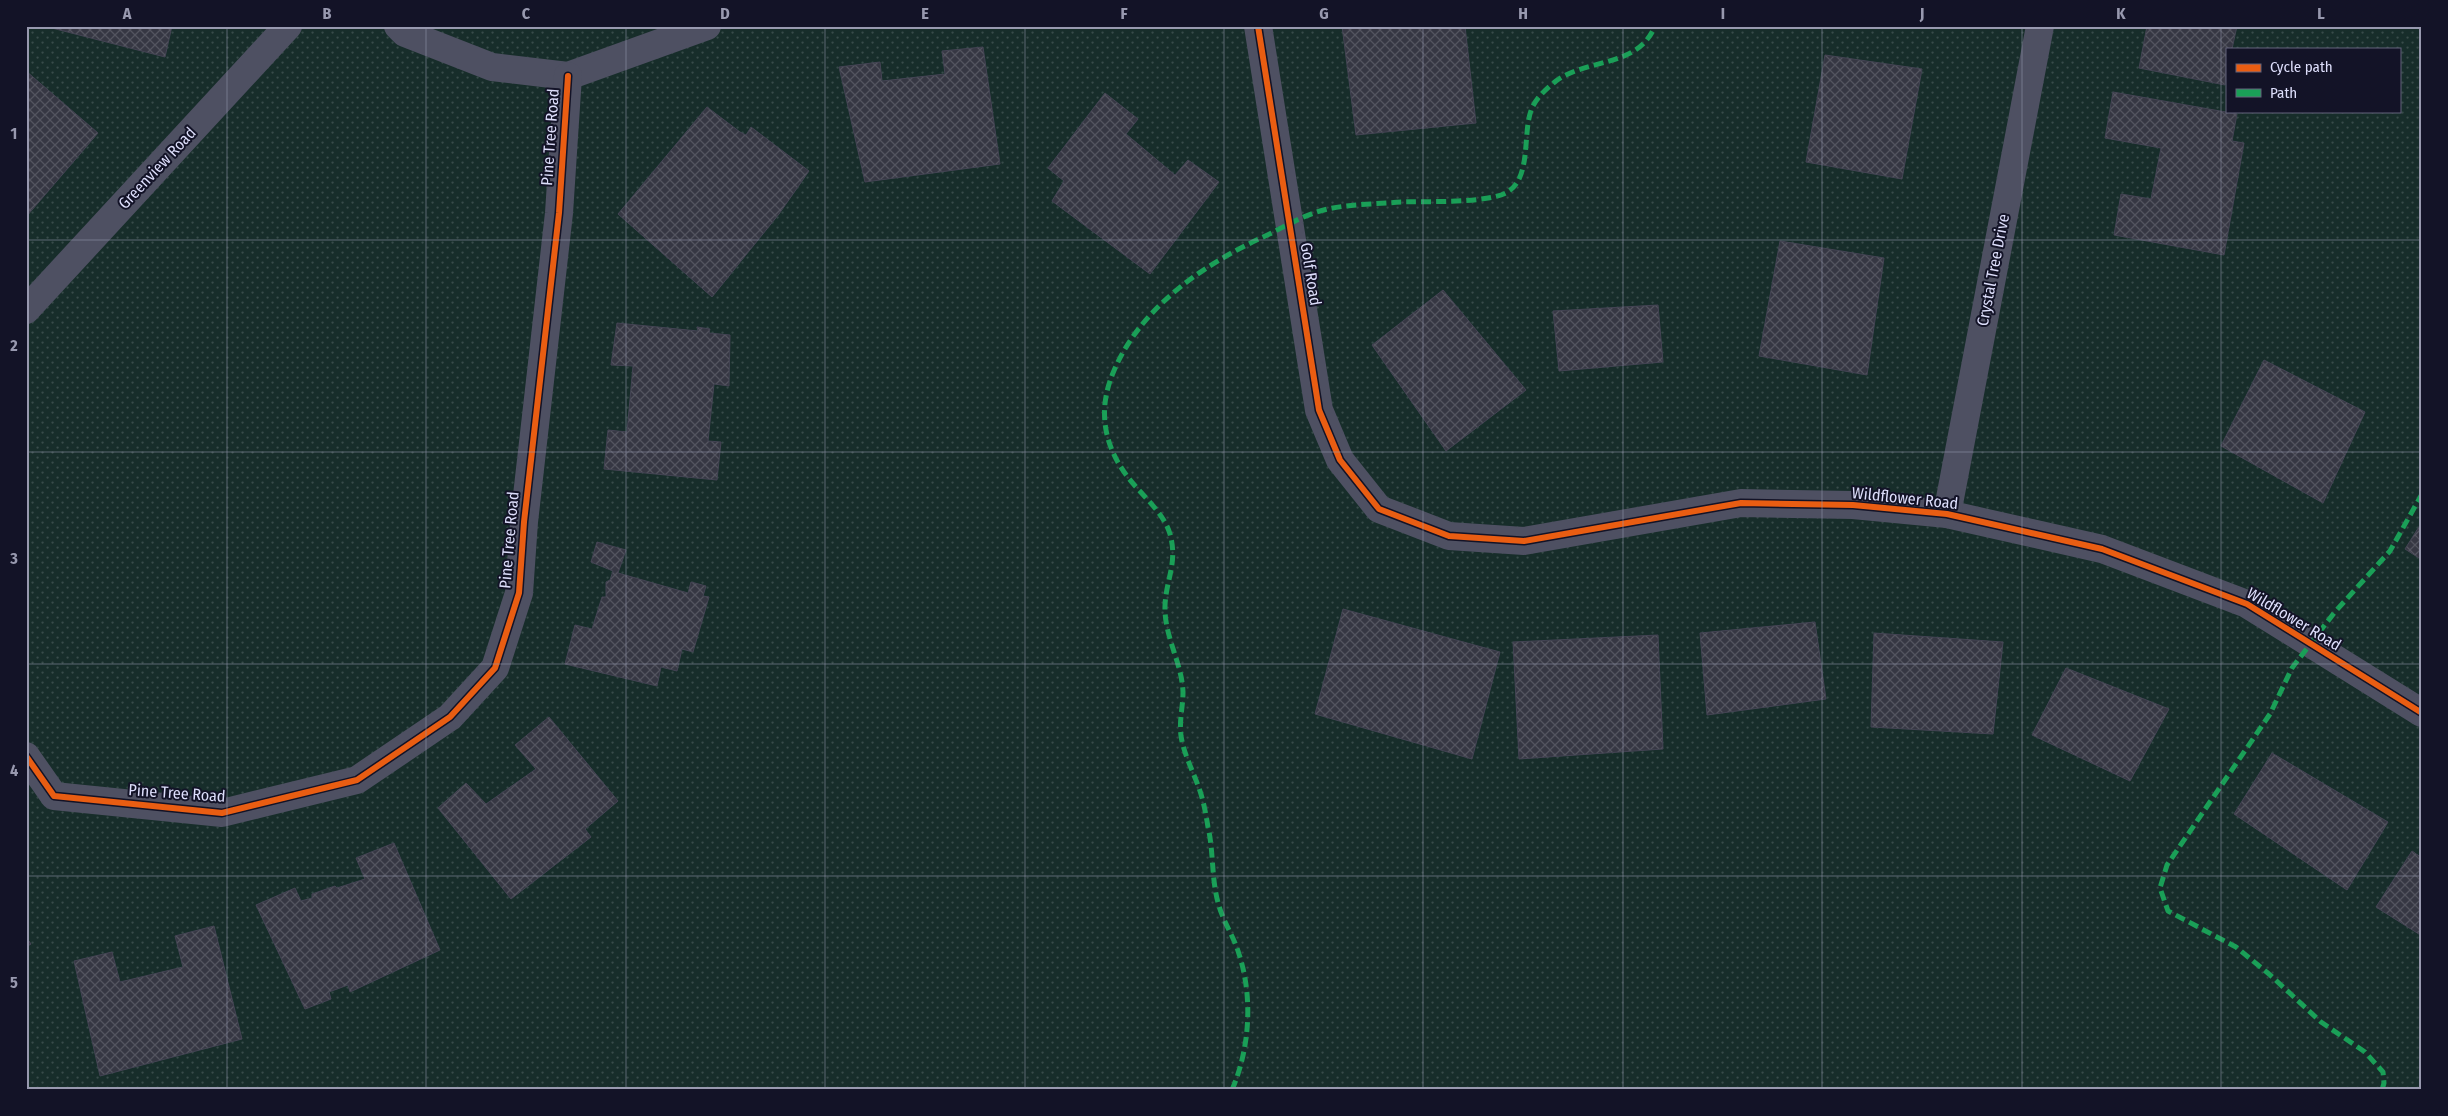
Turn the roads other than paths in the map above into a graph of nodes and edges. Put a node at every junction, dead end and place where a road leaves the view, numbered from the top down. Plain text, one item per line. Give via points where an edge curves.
1 (288, 26) edge
2 (398, 26) edge
3 (707, 26) edge
4 (1258, 26) edge
5 (2040, 26) edge
6 (568, 76) junction
7 (26, 310) edge
8 (1380, 509) joint
9 (1946, 514) junction
10 (2422, 713) edge
11 (26, 756) edge

1 - 7 street, Greenview Road
2 - 6 street via 406,33 492,67
3 - 6 street
4 - 8 street, Golf Road via 1319,410 1340,460
5 - 9 street, Crystal Tree Drive
6 - 11 street, Pine Tree Road via 559,212 519,593 495,668 450,717 357,780 222,813 54,796
8 - 9 street, Wildflower Road via 1449,536 1524,541 1741,503 1853,505
9 - 10 street, Wildflower Road via 2102,549 2247,604

